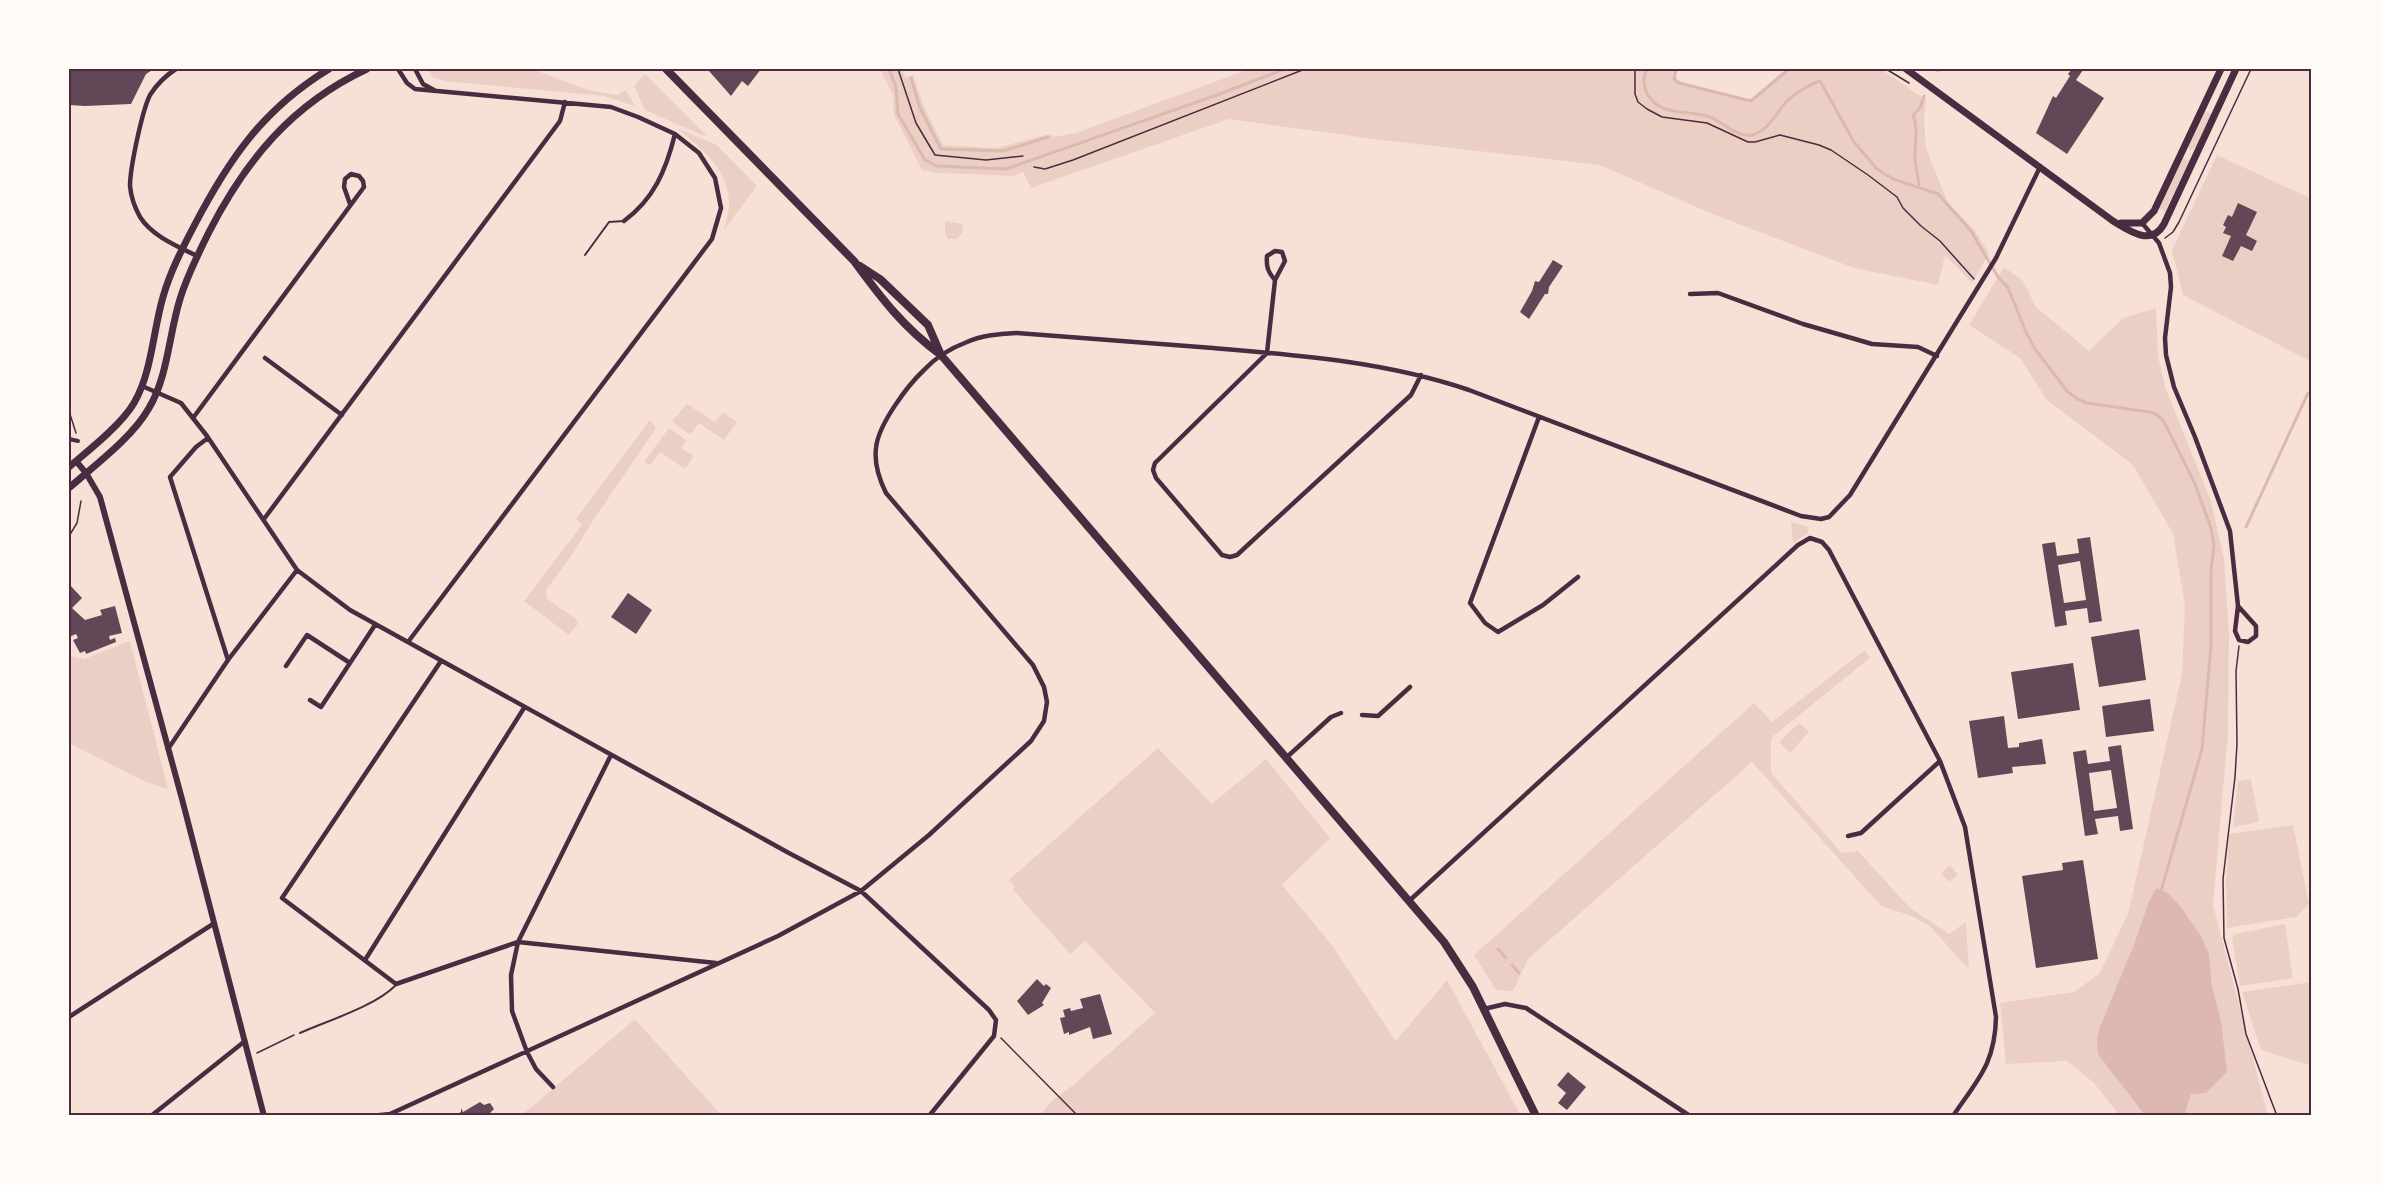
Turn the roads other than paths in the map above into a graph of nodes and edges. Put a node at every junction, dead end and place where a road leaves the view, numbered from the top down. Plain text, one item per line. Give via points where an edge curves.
1 (176, 69) edge
2 (329, 69) edge
3 (367, 69) edge
4 (398, 69) edge
5 (415, 69) edge
6 (666, 69) edge
7 (1906, 69) edge
8 (2236, 69) edge
9 (2220, 71) edge
10 (2228, 87) junction
11 (434, 90) junction
12 (565, 102) junction
13 (675, 134) junction
14 (2186, 144) junction
15 (2194, 158) junction
16 (2040, 167) junction
17 (350, 204) junction
18 (2113, 220) junction
19 (624, 221) joint
20 (2142, 223) junction
21 (2156, 238) junction
22 (183, 249) junction
23 (585, 255) dead end
24 (197, 256) junction
25 (854, 261) junction
26 (1275, 280) junction
27 (1690, 294) dead end
28 (1267, 352) junction
29 (941, 355) junction
30 (1937, 356) junction
31 (265, 358) dead end
32 (1421, 375) junction
33 (142, 386) junction
34 (157, 392) junction
35 (342, 415) junction
36 (1539, 417) junction
37 (193, 418) junction
38 (208, 438) junction
39 (69, 439) edge
40 (78, 441) dead end
41 (76, 461) junction
42 (69, 467) edge
43 (86, 473) junction
44 (69, 488) edge
45 (264, 519) junction
46 (297, 570) junction
47 (1578, 577) dead end
48 (2238, 606) junction
49 (375, 625) junction
50 (408, 642) junction
51 (228, 660) junction
52 (441, 661) junction
53 (350, 663) junction
54 (286, 666) dead end
55 (1410, 687) dead end
56 (310, 700) dead end
57 (525, 708) junction
58 (1341, 713) dead end
59 (1362, 715) dead end
60 (168, 749) junction
61 (611, 755) junction
62 (1287, 757) junction
63 (1940, 761) junction
64 (1848, 836) dead end
65 (861, 891) junction
66 (1409, 901) junction
67 (213, 924) junction
68 (518, 942) junction
69 (365, 960) junction
70 (719, 963) junction
71 (396, 984) junction
72 (1484, 1009) junction
73 (69, 1017) edge
74 (300, 1033) road end
75 (245, 1041) junction
76 (527, 1052) junction
77 (553, 1087) dead end
78 (390, 1115) edge
79 (151, 1116) edge
80 (264, 1116) edge
81 (371, 1116) edge
82 (929, 1116) edge
83 (1536, 1116) edge
84 (1690, 1116) edge
85 (1953, 1116) edge

1 - 22 street via 159,81 147,103 130,188 146,224
2 - 22 main road via 294,92 255,130 227,168
3 - 24 main road via 321,94 271,139 239,178
4 - 11 street via 410,87
5 - 11 street via 423,84
6 - 25 main road
7 - 16 main road
8 - 10 main road
9 - 10 main road
9 - 14 main road
10 - 15 main road
11 - 12 street
12 - 13 street via 618,109
12 - 35 street via 560,121
13 - 19 street via 659,183
13 - 50 street via 699,153 715,178 721,208 712,239
14 - 15 main road
14 - 20 main road via 2154,211
15 - 21 main road
16 - 18 main road
16 - 30 street via 1996,258
17 - 17 street via 364,187 359,176 351,174 344,187
17 - 37 street
18 - 20 main road
18 - 21 main road via 2140,236
19 - 23 lane via 609,222
20 - 21 street
21 - 48 street via 2170,273 2165,338 2169,373 2230,531
22 - 24 street
22 - 33 main road via 164,295
24 - 34 main road via 178,306
25 - 29 main road via 915,336
25 - 29 main road via 880,279 928,325
26 - 26 street via 1285,261 1285,256 1277,251 1270,253 1267,260 1268,272
26 - 28 street
27 - 30 street via 1718,293 1872,344 1918,348
28 - 29 street via 1017,333 970,341
28 - 32 street
28 - 32 street via 1154,468 1156,478 1218,552 1227,557 1237,555 1411,395
29 - 62 main road
29 - 65 street via 919,375 887,420 876,446 878,473 886,493 1033,665 1044,687 1046,712 1031,741
30 - 36 street via 1850,495 1824,518 1801,516
31 - 35 street
32 - 36 street
33 - 34 street
33 - 41 main road via 125,415
34 - 37 street via 181,403
34 - 43 main road via 138,423
35 - 45 street
36 - 47 street via 1470,603 1485,623 1498,632 1543,605
37 - 38 street
38 - 45 street
38 - 51 street via 170,477
39 - 40 street
41 - 42 main road
41 - 43 street
43 - 44 main road
43 - 60 street via 98,491
45 - 46 street
46 - 49 street
46 - 51 street
48 - 48 street via 2235,631 2239,640 2248,642 2258,631
49 - 50 street
49 - 53 street
50 - 52 street
51 - 60 street
52 - 57 street
52 - 69 street via 282,898
53 - 54 street via 307,635
53 - 56 street via 321,707
55 - 59 street via 1378,716
57 - 61 street
57 - 69 street
58 - 62 street via 1331,717
60 - 67 street
61 - 65 street
61 - 68 street
62 - 66 main road
63 - 64 street via 1861,833
63 - 66 street via 1829,550 1813,538 1798,545
63 - 85 street via 1965,827 1996,1017 1996,1037 1989,1063
65 - 70 street
65 - 82 street via 996,1020 996,1033
66 - 72 main road via 1444,942
67 - 73 street
67 - 75 street
68 - 70 street
68 - 71 street
68 - 76 street via 511,975 512,1011
69 - 71 street
70 - 76 street
71 - 74 lane via 375,1000
72 - 83 main road
72 - 84 street via 1506,1004 1526,1008
75 - 79 street
75 - 80 street
76 - 77 street
76 - 78 street
78 - 81 street

